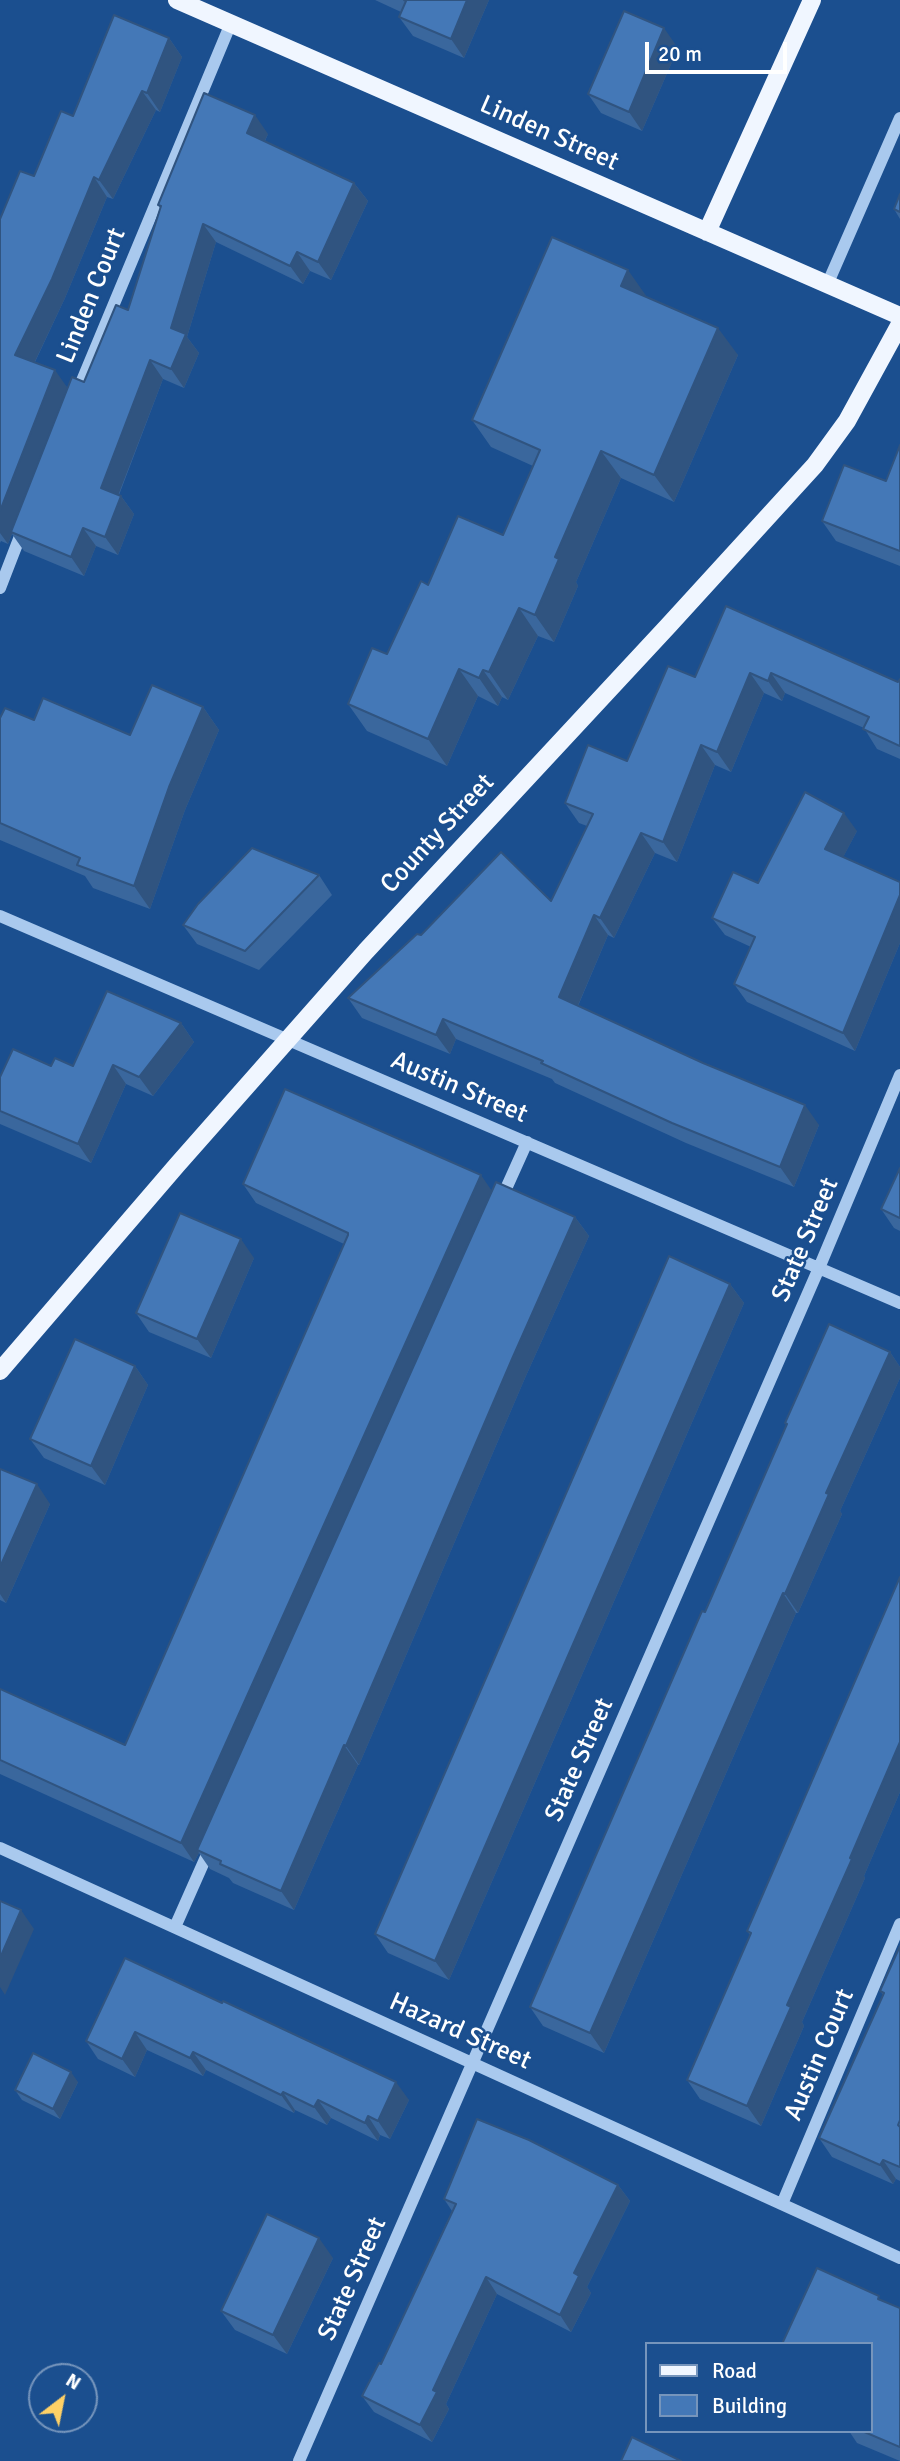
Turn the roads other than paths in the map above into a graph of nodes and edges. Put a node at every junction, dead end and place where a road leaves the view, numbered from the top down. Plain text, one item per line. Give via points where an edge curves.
1 (177, 0) edge
2 (812, 0) edge
3 (231, 23) junction
4 (900, 118) edge
5 (707, 232) junction
6 (827, 285) junction
7 (900, 316) edge
8 (900, 324) edge
9 (71, 408) edge
10 (30, 511) edge
11 (0, 588) edge
12 (0, 916) edge
13 (288, 1039) junction
14 (900, 1076) edge
15 (527, 1142) junction
16 (493, 1218) edge
17 (819, 1268) junction
18 (900, 1303) edge
19 (0, 1371) edge
20 (215, 1839) edge
21 (0, 1848) edge
22 (900, 1924) edge
23 (175, 1927) junction
24 (473, 2063) junction
25 (782, 2204) junction
26 (900, 2258) edge
27 (299, 2461) edge

1 - 3 main road, Linden Street
2 - 5 main road
3 - 5 main road, Linden Street
3 - 9 street, Linden Court
4 - 6 street
5 - 6 main road, Linden Street
6 - 7 main road, Linden Street
8 - 13 main road, County Street via 847,421 815,465
10 - 11 street
12 - 13 street, Austin Street
13 - 15 street, Austin Street
13 - 19 main road, County Street
14 - 17 street, State Street
15 - 16 street
15 - 17 street, Austin Street
17 - 18 street, Austin Street
17 - 24 street, State Street
20 - 23 street
21 - 23 street, Hazard Street
22 - 25 street, Austin Court
23 - 24 street, Hazard Street
24 - 25 street, Hazard Street
24 - 27 street, State Street
25 - 26 street, Hazard Street

